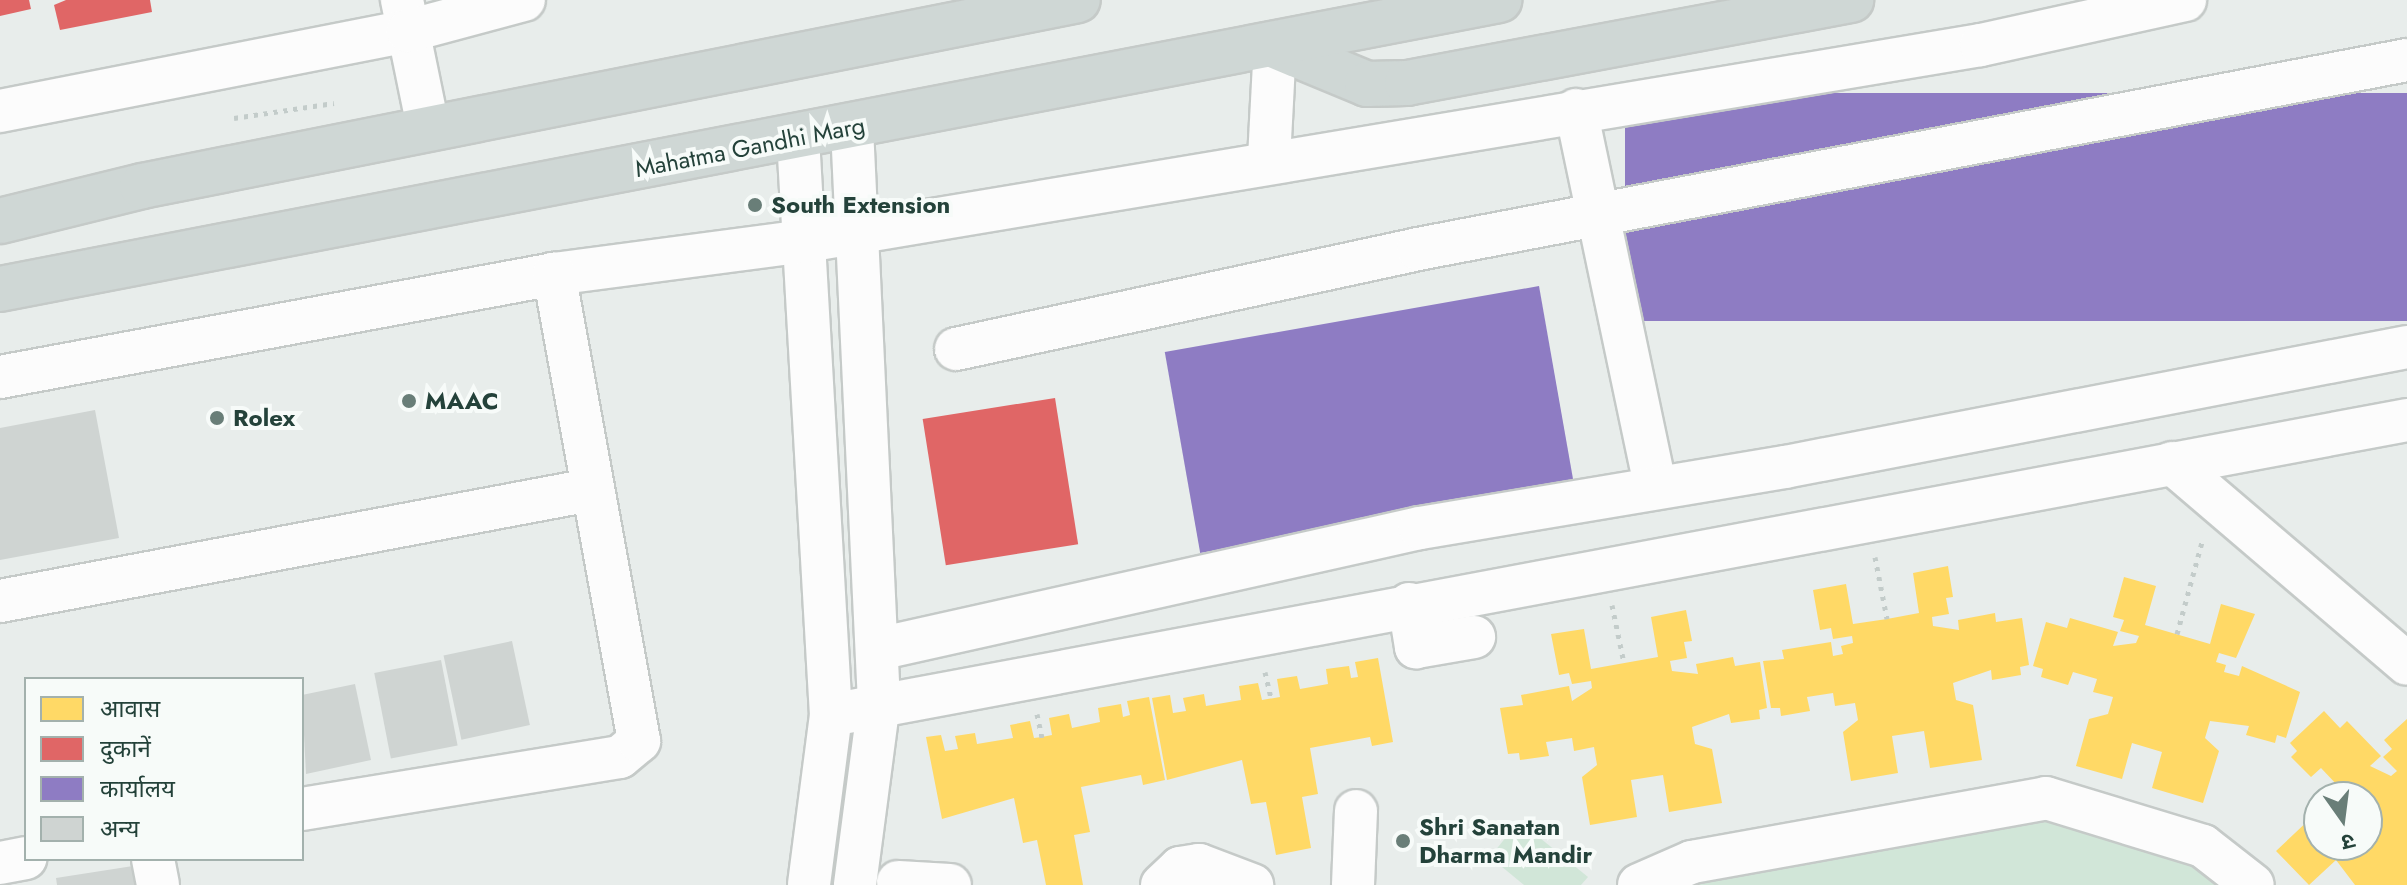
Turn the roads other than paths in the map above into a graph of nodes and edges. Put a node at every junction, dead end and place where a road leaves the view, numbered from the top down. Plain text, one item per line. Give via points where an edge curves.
1 (524, 0) edge
2 (1078, 0) edge
3 (1499, 0) edge
4 (1851, 0) edge
5 (2185, 0) edge
6 (405, 15) edge
7 (1275, 46) junction
8 (2407, 60) edge
9 (1576, 110) junction
10 (0, 111) edge
11 (428, 127) junction
12 (852, 128) junction
13 (798, 138) junction
14 (1269, 159) junction
15 (1597, 215) junction
16 (0, 221) edge
17 (860, 232) junction
18 (806, 241) junction
19 (554, 274) junction
20 (0, 289) edge
21 (2407, 347) edge
22 (956, 349) dead end
23 (0, 377) edge
24 (2216, 383) junction
25 (2330, 383) dead end
26 (2407, 420) edge
27 (2153, 467) junction
28 (1733, 475) junction
29 (1841, 480) dead end
30 (1656, 488) junction
31 (590, 490) junction
32 (2063, 509) dead end
33 (0, 601) edge
34 (2334, 601) junction
35 (1409, 604) junction
36 (2407, 634) edge
37 (1474, 637) dead end
38 (878, 649) junction
39 (2407, 664) edge
40 (879, 702) junction
41 (831, 715) junction
42 (304, 809) edge
43 (1356, 811) dead end
44 (24, 858) edge
45 (153, 861) edge
46 (0, 863) edge
47 (898, 882) dead end
48 (158, 885) edge
49 (809, 885) edge
50 (855, 885) edge
51 (950, 885) edge
52 (1162, 885) edge
53 (1252, 885) edge
54 (1353, 885) edge
55 (1639, 885) edge
56 (2253, 885) edge

1 - 6 street
2 - 11 main road
3 - 7 main road, Mahatma Gandhi Marg
4 - 7 main road via 1407,83 1367,84
5 - 9 street via 1981,45
6 - 10 street
6 - 11 street
7 - 12 main road, Mahatma Gandhi Marg
7 - 14 street
8 - 15 street
9 - 14 street
9 - 15 street
11 - 16 main road
12 - 13 main road, Mahatma Gandhi Marg
12 - 17 street
13 - 18 street
13 - 20 main road, Mahatma Gandhi Marg
14 - 17 street
15 - 22 street
15 - 30 street
17 - 18 street
17 - 38 street
18 - 19 street
18 - 41 street
19 - 23 street
19 - 31 street
21 - 24 street
24 - 25 street via 2221,401
24 - 28 street
26 - 27 street
27 - 32 street via 2140,497
27 - 34 street via 2216,499
27 - 35 street
28 - 29 street via 1736,502
28 - 30 street
30 - 38 street via 1420,528
31 - 33 street
31 - 42 street via 639,741 620,757
34 - 36 street via 2350,585
34 - 39 street
35 - 37 street via 1416,647
35 - 40 street
38 - 40 street
40 - 41 street
40 - 50 street
41 - 49 street
43 - 54 street
44 - 46 street
45 - 48 street
47 - 51 street
52 - 53 street via 1180,868 1199,865
55 - 56 street via 1692,862 2046,798 2203,846 2225,856

